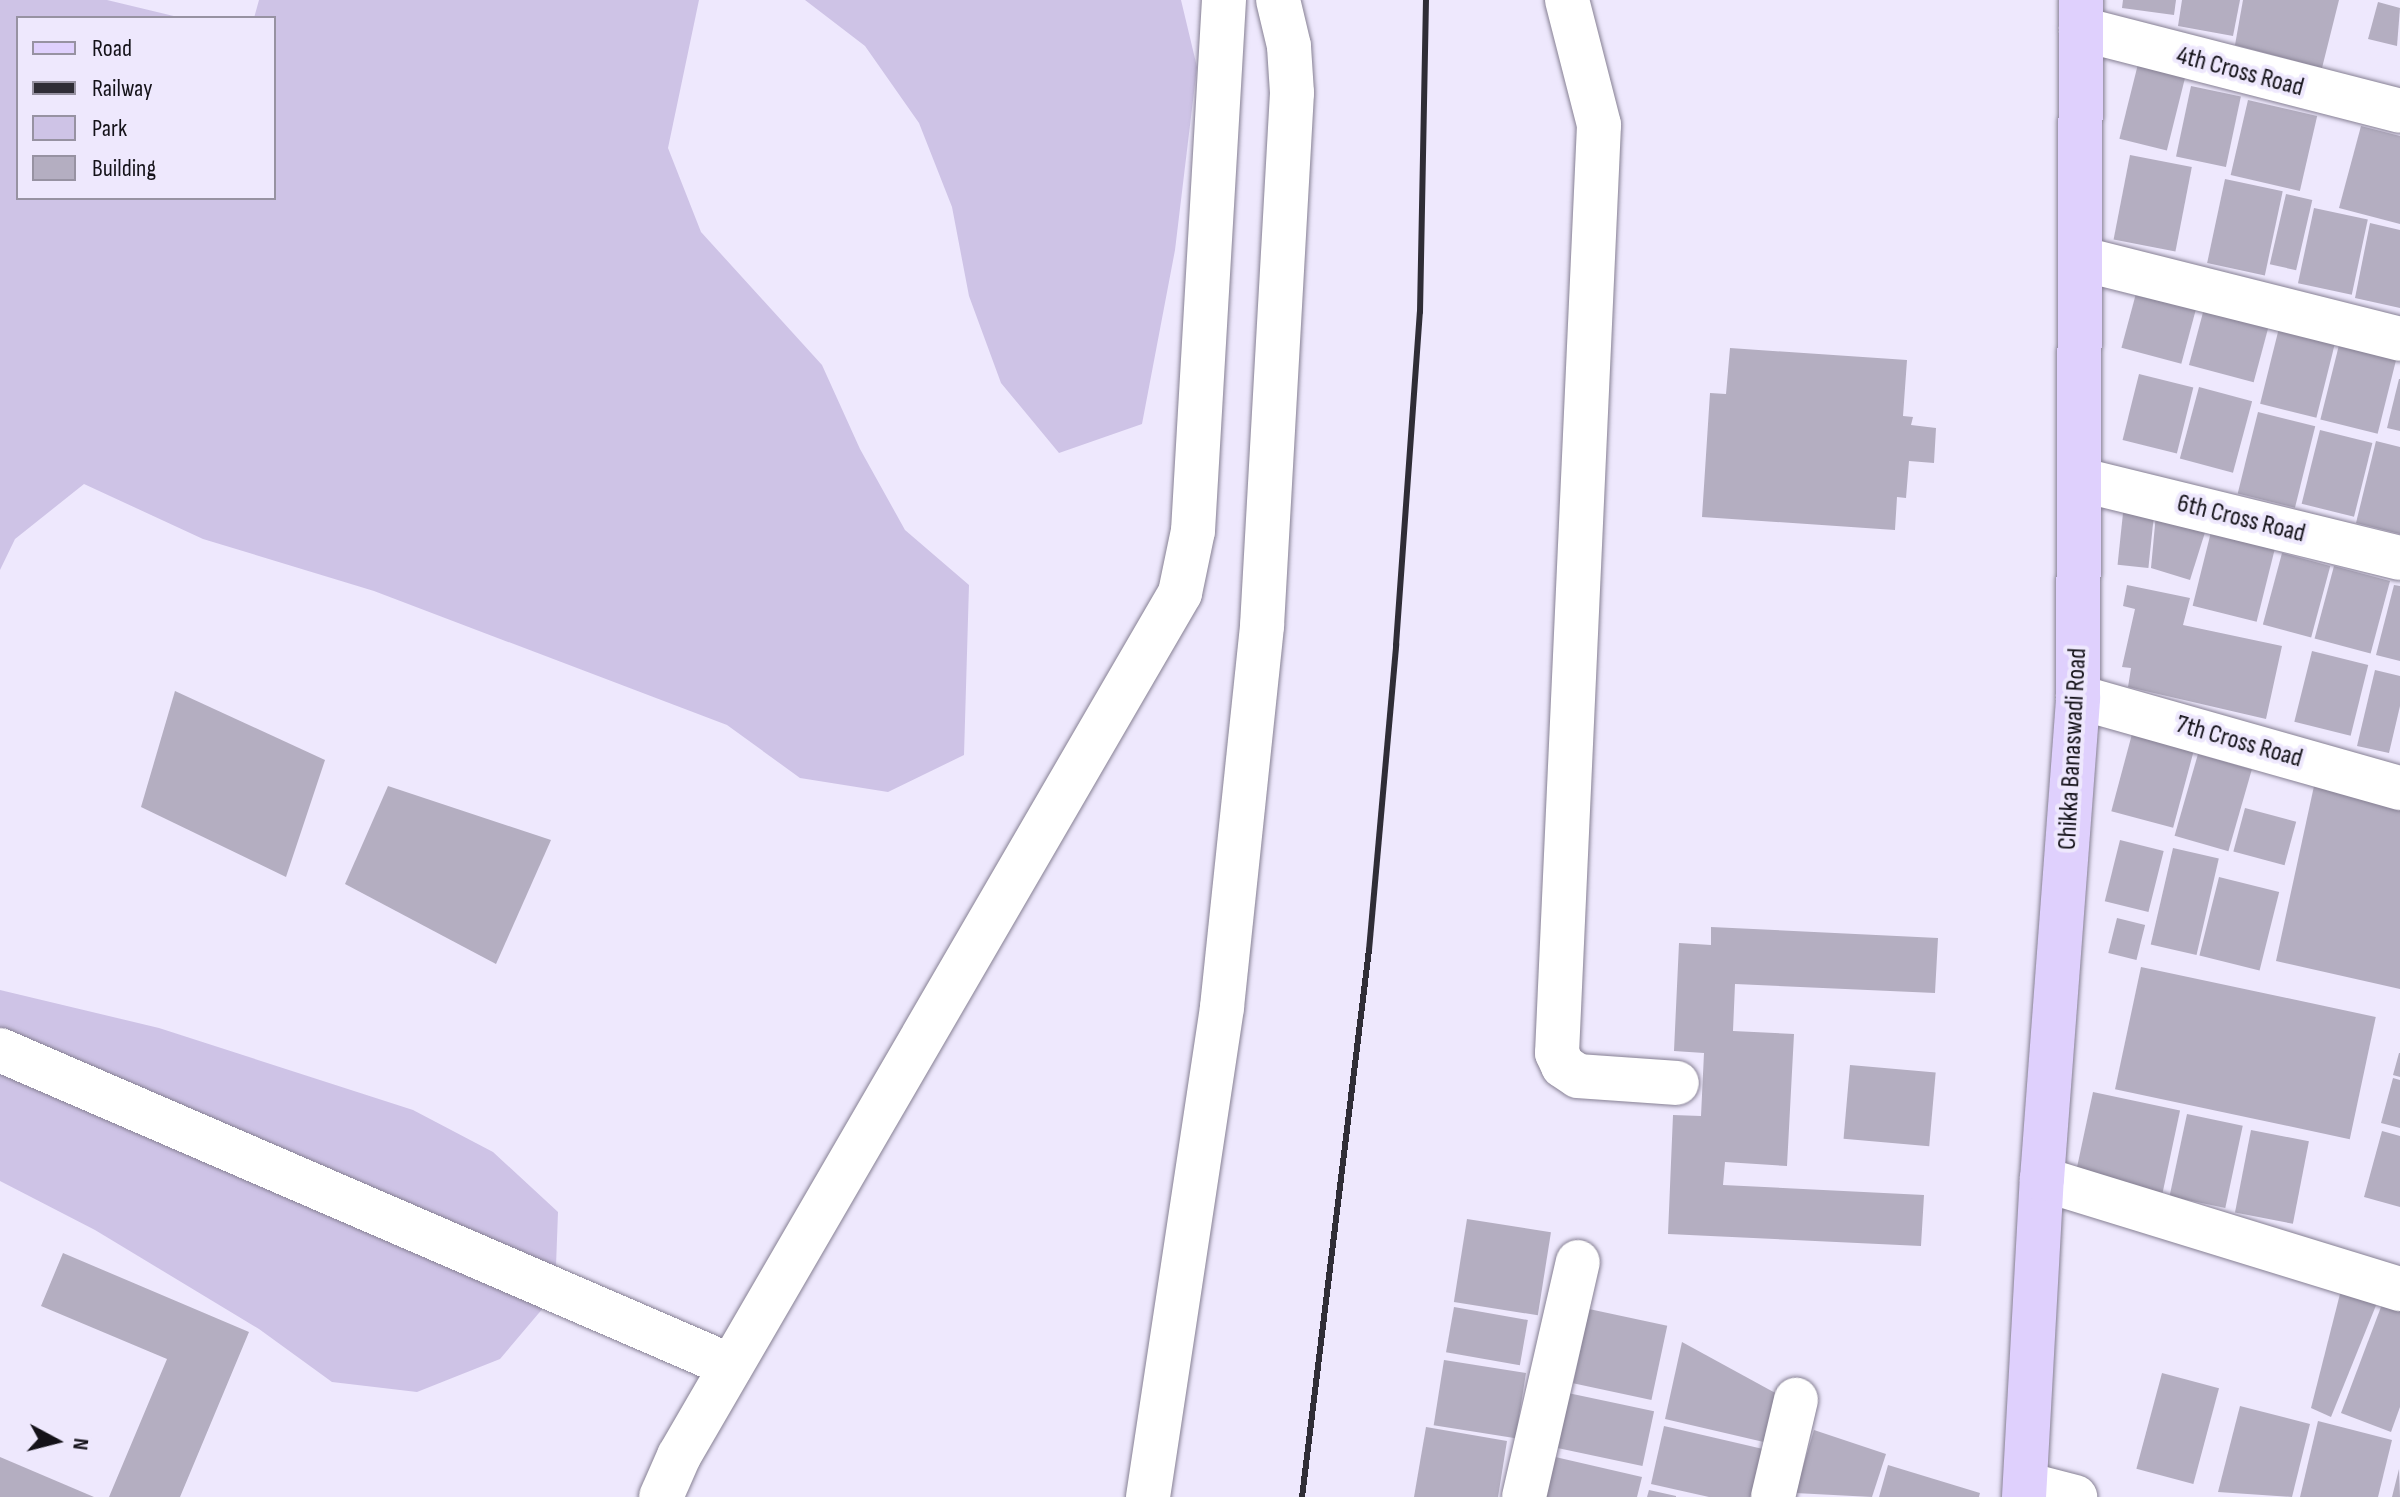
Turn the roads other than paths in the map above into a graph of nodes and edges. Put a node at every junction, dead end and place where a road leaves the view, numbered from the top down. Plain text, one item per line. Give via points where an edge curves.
1 (1224, 0) edge
2 (1278, 0) edge
3 (1567, 0) edge
4 (2081, 14) edge
5 (2400, 111) edge
6 (2082, 259) junction
7 (2400, 339) edge
8 (2082, 480) junction
9 (2400, 558) edge
10 (2078, 697) junction
11 (2400, 788) edge
12 (0, 1050) edge
13 (1677, 1083) dead end
14 (2042, 1179) junction
15 (1578, 1262) dead end
16 (2400, 1289) edge
17 (731, 1366) junction
18 (1796, 1400) dead end
19 (2024, 1490) edge
20 (661, 1497) edge
21 (1148, 1497) edge
22 (1524, 1497) edge
23 (1773, 1497) edge
24 (2075, 1497) edge

1 - 17 street via 1193,531 1180,593
2 - 21 street via 1289,46 1292,93 1262,626 1222,1007
3 - 13 street via 1599,125 1557,1053 1563,1066 1578,1076
4 - 5 street, 4th Cross Road
4 - 6 main road, Chikka Banaswadi Road
6 - 7 street
6 - 8 main road, Chikka Banaswadi Road
8 - 9 street, 6th Cross Road
8 - 10 main road, Chikka Banaswadi Road
10 - 11 street, 7th Cross Road
10 - 14 main road, Chikka Banaswadi Road
12 - 17 street
14 - 16 street
14 - 19 main road, Chikka Banaswadi Road
15 - 22 street
17 - 20 street
18 - 23 street
19 - 24 street

